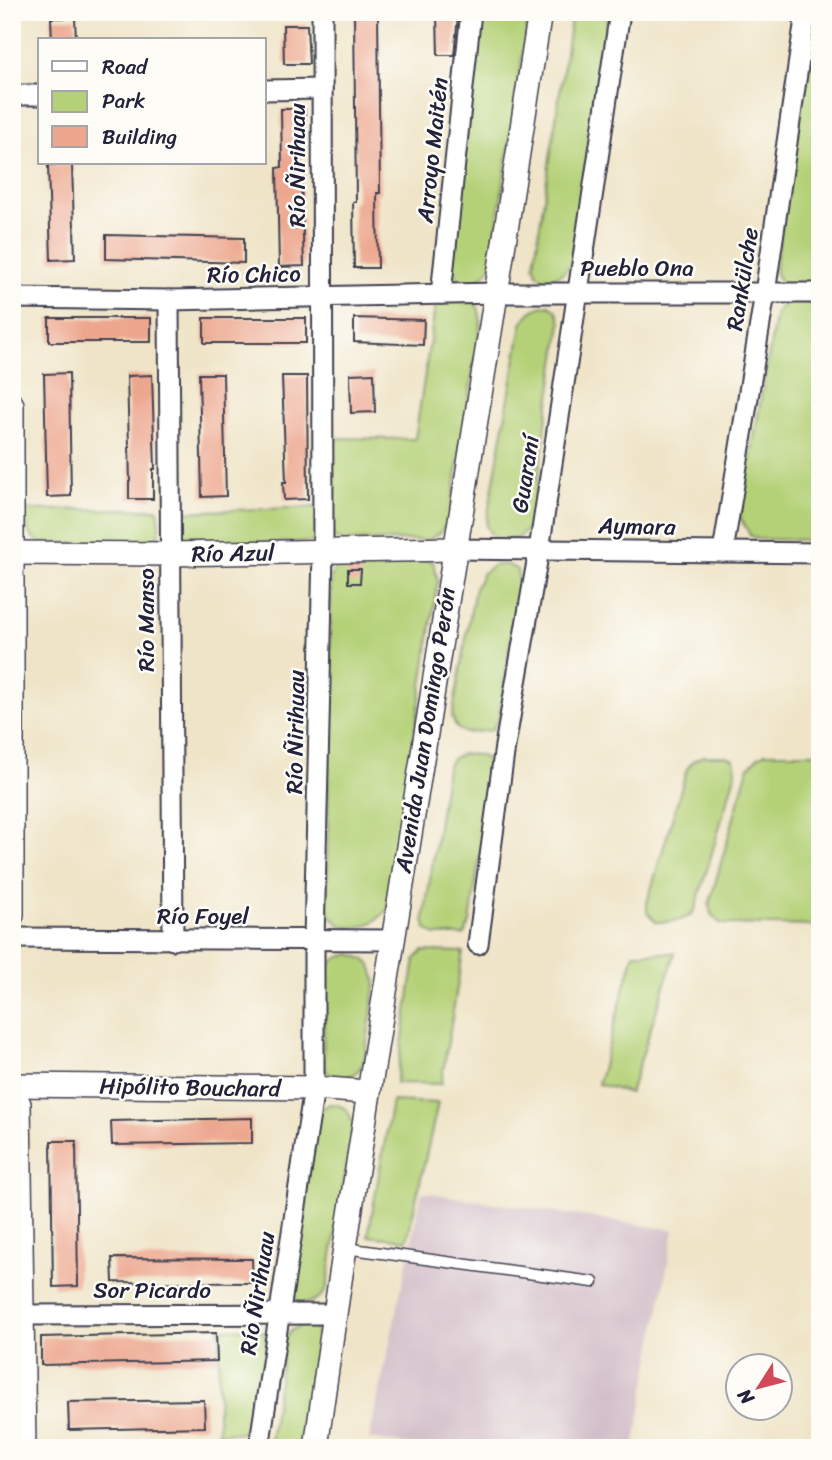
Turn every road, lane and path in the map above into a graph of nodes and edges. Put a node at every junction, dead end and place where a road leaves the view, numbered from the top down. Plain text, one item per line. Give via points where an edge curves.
1 (322, 12) edge
2 (471, 12) edge
3 (540, 12) edge
4 (620, 12) edge
5 (806, 12) edge
6 (322, 89) junction
7 (266, 90) edge
8 (38, 94) edge
9 (12, 95) edge
10 (578, 292) junction
11 (820, 292) edge
12 (497, 293) junction
13 (765, 293) junction
14 (441, 294) junction
15 (12, 298) edge
16 (321, 298) junction
17 (169, 300) junction
18 (12, 405) edge
19 (454, 549) junction
20 (539, 550) junction
21 (323, 551) junction
22 (723, 552) junction
23 (820, 552) edge
24 (13, 553) edge
25 (170, 554) junction
26 (12, 915) edge
27 (12, 938) edge
28 (173, 940) junction
29 (314, 940) junction
30 (393, 940) junction
31 (478, 944) dead end
32 (12, 1085) edge
33 (314, 1088) junction
34 (12, 1091) edge
35 (367, 1092) junction
36 (344, 1248) junction
37 (593, 1282) dead end
38 (278, 1314) junction
39 (334, 1314) junction
40 (16, 1315) edge
41 (24, 1448) edge
42 (259, 1448) edge
43 (316, 1448) edge

1 - 6 street, Río Ñirihuau
2 - 14 street, Arroyo Maitén
3 - 12 street, Avenida Juan Domingo Perón
4 - 10 street, Guaraní
5 - 13 street, Rankülche
6 - 7 street
6 - 16 street, Río Ñirihuau
8 - 9 street
10 - 12 street, Pueblo Ona
10 - 13 street, Pueblo Ona
10 - 20 street, Guaraní
11 - 13 street, Pueblo Ona
12 - 14 street, Río Chico
12 - 19 street, Avenida Juan Domingo Perón
13 - 22 street, Rankülche
14 - 16 street, Río Chico
15 - 17 street, Río Chico
16 - 17 street, Río Chico
16 - 21 street, Río Ñirihuau
17 - 25 street, Río Manso
18 - 24 street
19 - 20 street, Aymara
19 - 21 street, Río Azul
19 - 30 street, Avenida Juan Domingo Perón
20 - 22 street, Aymara
20 - 31 street, Guaraní via 505,746
21 - 25 street, Río Azul
21 - 29 street, Río Ñirihuau
22 - 23 street, Aymara
24 - 25 street, Río Azul
24 - 26 street
25 - 28 street, Río Manso
27 - 28 street, Río Foyel
28 - 29 street, Río Foyel
29 - 30 street, Río Foyel
29 - 33 street, Río Ñirihuau
30 - 35 street, Avenida Juan Domingo Perón
32 - 33 street, Hipólito Bouchard
33 - 35 street, Hipólito Bouchard
33 - 38 street, Río Ñirihuau
34 - 40 street via 19,1104
35 - 36 street, Avenida Juan Domingo Perón
36 - 37 lane
36 - 39 street, Avenida Juan Domingo Perón
38 - 39 street, Sor Picardo
38 - 40 street, Sor Picardo
38 - 42 street, Río Ñirihuau
39 - 43 street, Avenida Juan Domingo Perón
40 - 41 street

